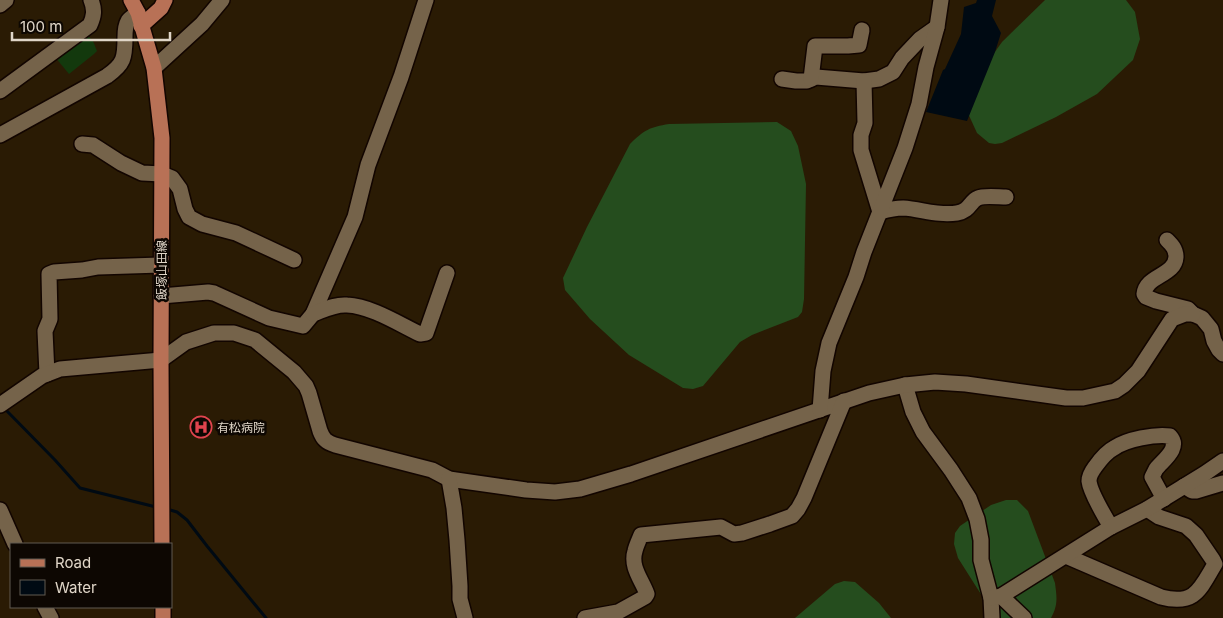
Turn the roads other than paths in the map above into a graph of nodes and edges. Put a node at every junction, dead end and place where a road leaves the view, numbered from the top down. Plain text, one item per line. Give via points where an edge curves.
1 (6, 0) edge
2 (91, 0) edge
3 (165, 0) edge
4 (222, 0) edge
5 (426, 0) edge
6 (941, 0) edge
7 (0, 5) edge
8 (136, 13) edge
9 (937, 27) junction
10 (862, 30) dead end
11 (154, 68) junction
12 (782, 79) dead end
13 (811, 79) junction
14 (864, 81) junction
15 (0, 91) edge
16 (0, 135) edge
17 (82, 144) dead end
18 (162, 174) junction
19 (1006, 198) dead end
20 (880, 212) junction
21 (1167, 240) dead end
22 (294, 260) dead end
23 (161, 265) junction
24 (447, 273) dead end
25 (161, 296) junction
26 (313, 314) junction
27 (1193, 314) junction
28 (1223, 354) edge
29 (161, 360) junction
30 (47, 374) junction
31 (905, 385) junction
32 (4, 399) edge
33 (844, 401) junction
34 (820, 410) junction
35 (1223, 461) edge
36 (449, 479) junction
37 (1223, 483) edge
38 (1184, 486) junction
39 (1164, 499) junction
40 (1147, 509) junction
41 (0, 510) edge
42 (1110, 527) junction
43 (15, 543) edge
44 (162, 543) edge
45 (1066, 556) junction
46 (1219, 563) edge
47 (996, 597) junction
48 (465, 618) edge
49 (585, 618) edge
50 (992, 618) edge
51 (1024, 618) edge

1 - 7 street
2 - 15 street via 94,17 90,26
3 - 8 main road via 161,8
4 - 11 street via 202,24
5 - 26 street via 368,165 355,217
6 - 9 street
8 - 11 main road, 飯塚山田線
8 - 16 street via 128,21 125,49 117,68
9 - 14 street via 920,38 893,72 879,79
9 - 20 street via 919,104
10 - 13 street via 859,44 815,46
11 - 18 main road, 飯塚山田線 via 162,138
12 - 13 street
13 - 14 street
14 - 20 street via 865,123 861,150
17 - 18 street via 92,145 142,173
18 - 22 street via 172,178 180,189 189,217 236,233
18 - 23 main road, 飯塚山田線
19 - 20 street via 977,198 968,209 959,213 905,208
20 - 34 street via 829,343
21 - 27 street via 1173,245 1176,260 1173,267 1150,282 1144,294 1156,301 1188,309
23 - 25 main road, 飯塚山田線
23 - 30 street via 98,267 49,274 50,319 45,331
24 - 26 street via 426,333 420,334 378,314 347,305
25 - 26 street via 214,293 268,318 303,326
25 - 29 main road, 飯塚山田線
27 - 28 street via 1202,318 1211,329
27 - 31 street via 1172,318 1138,371 1115,391 1103,394 1075,398 966,384 934,382
29 - 30 street via 60,369
29 - 36 street via 186,342 214,333 234,333 255,340 306,386 320,431 327,442 432,470
29 - 44 main road, 飯塚山田線
30 - 32 street
31 - 33 street
31 - 47 street via 923,432 969,498 977,519 981,560
33 - 34 street
33 - 49 street via 808,490 792,516 742,533 734,534 721,527 641,535 634,560 647,594 645,597 618,612
34 - 36 street via 580,489 555,492 526,490
35 - 38 street
36 - 48 street via 460,599
37 - 38 street via 1196,491
38 - 39 street
39 - 40 street
39 - 42 street via 1152,477 1165,461 1174,440 1162,435 1136,439 1114,448 1102,458 1089,481
40 - 42 street
40 - 46 street via 1159,517 1186,526
41 - 43 street
42 - 45 street
45 - 46 street via 1172,600 1191,596
45 - 47 street
47 - 50 street
47 - 51 street

